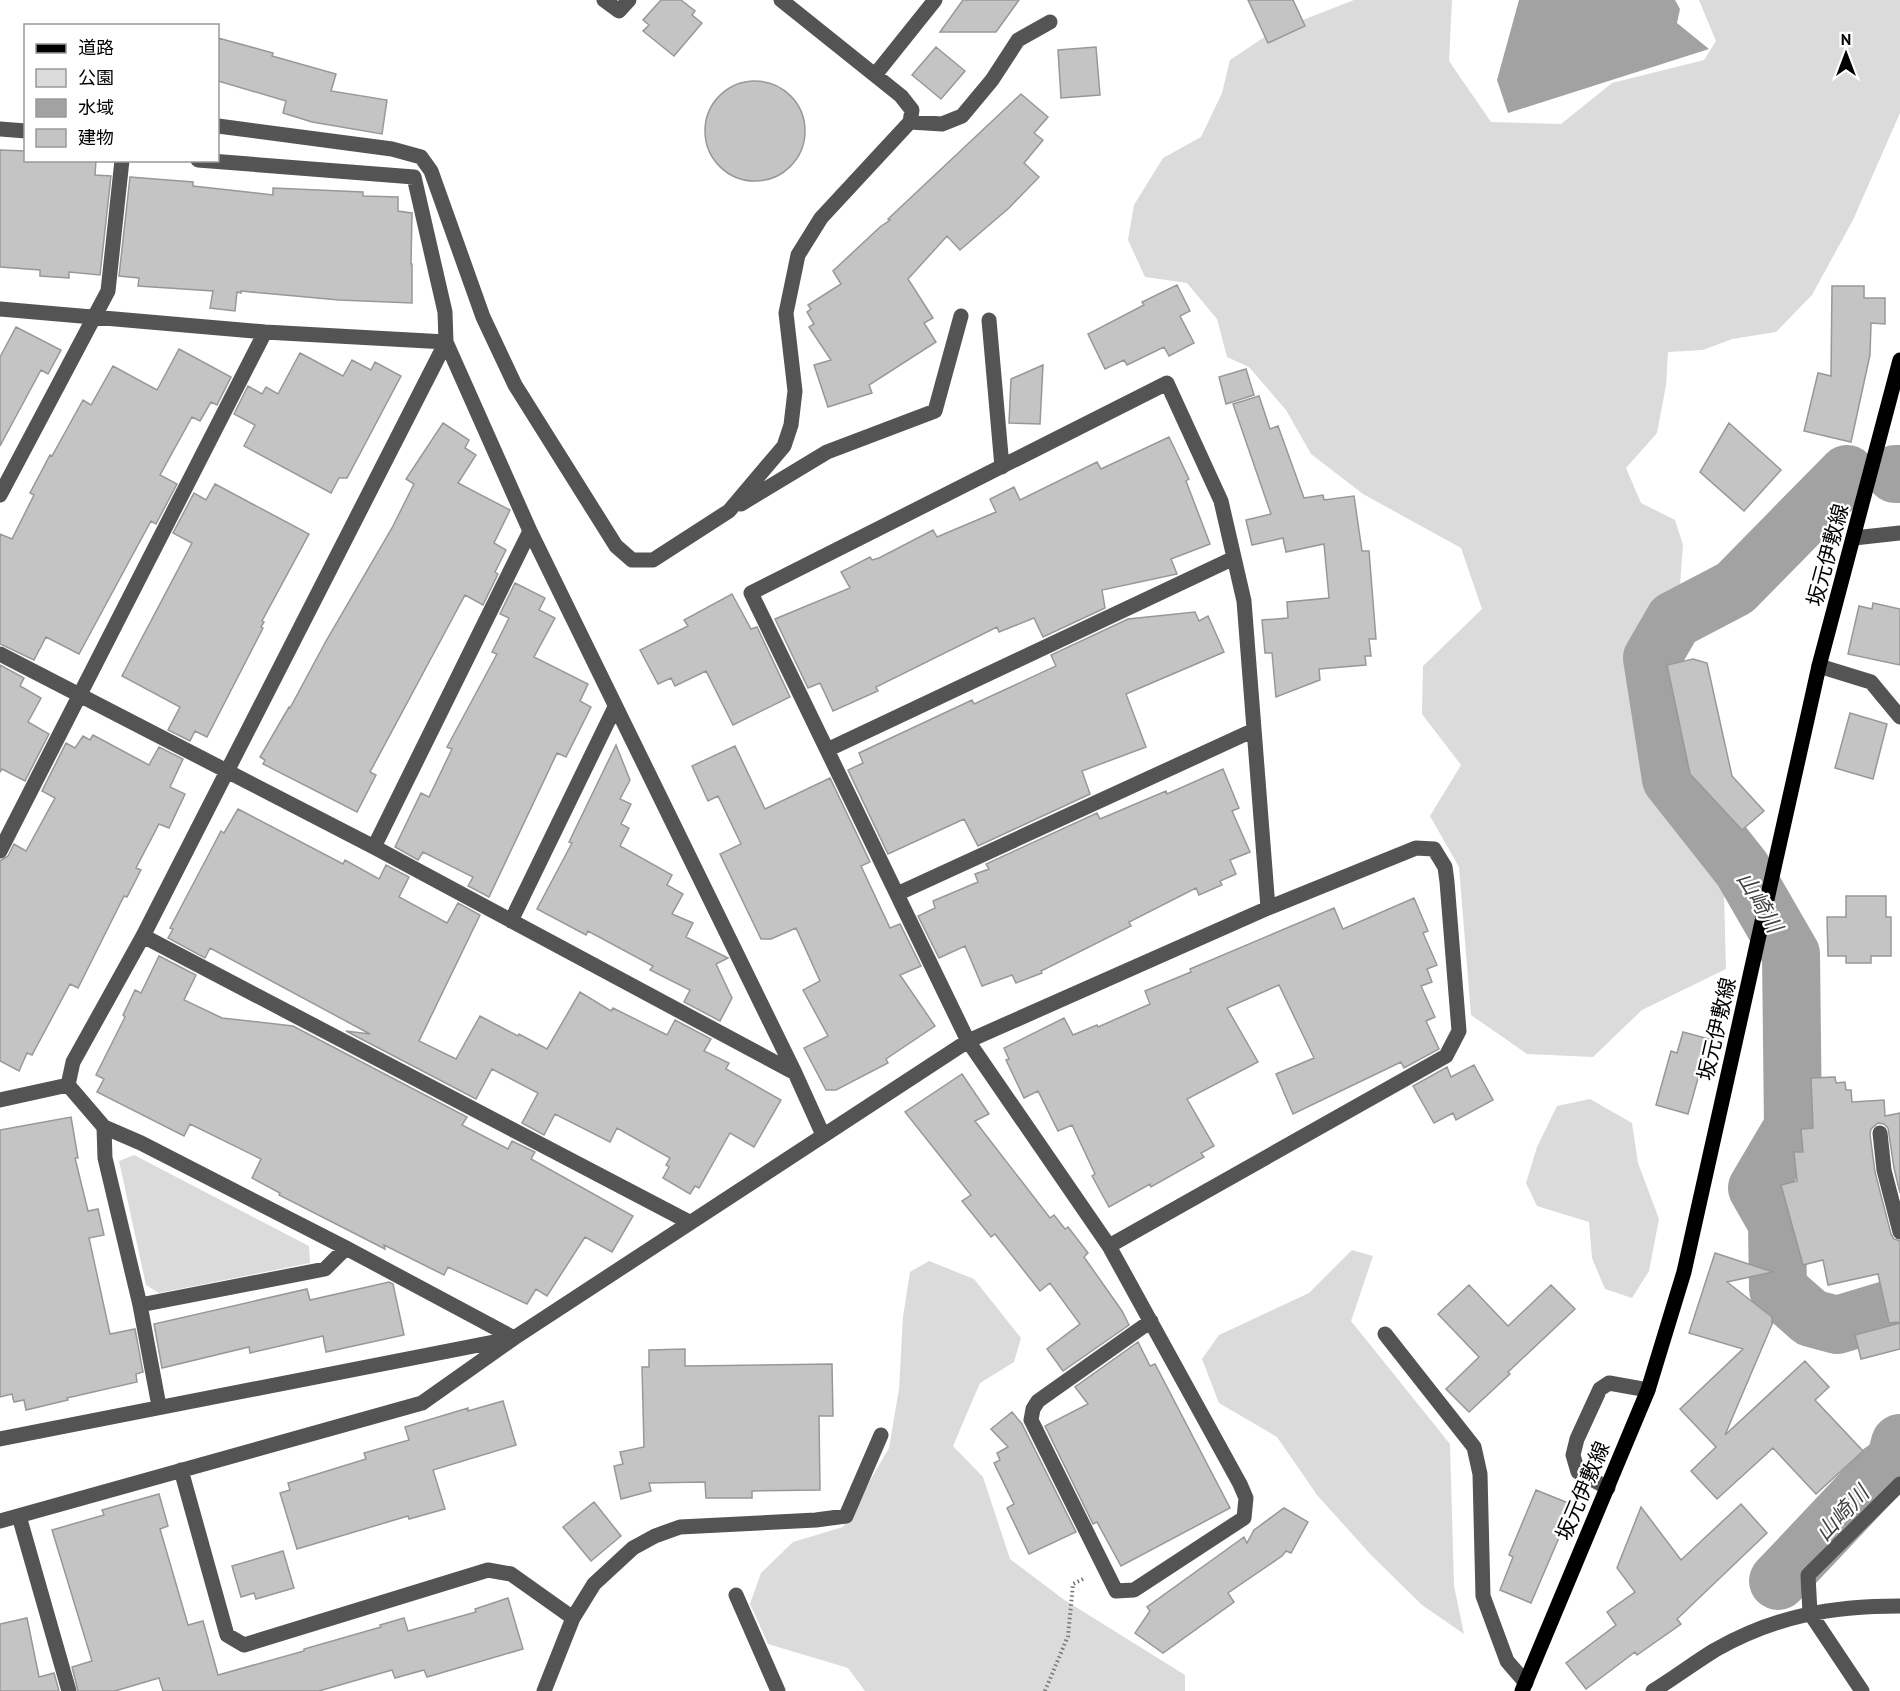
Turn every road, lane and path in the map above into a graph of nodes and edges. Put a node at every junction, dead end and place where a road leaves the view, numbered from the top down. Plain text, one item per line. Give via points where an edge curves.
1 (604, 0) edge
2 (629, 0) edge
3 (781, 0) edge
4 (935, 0) edge
5 (1050, 22) dead end
6 (875, 75) junction
7 (910, 122) junction
8 (219, 126) edge
9 (0, 129) edge
10 (24, 131) edge
11 (122, 162) edge
12 (219, 162) edge
13 (431, 171) junction
14 (414, 177) junction
15 (0, 309) edge
16 (95, 316) junction
17 (961, 316) dead end
18 (989, 320) dead end
19 (265, 332) junction
20 (446, 342) junction
21 (1900, 360) edge
22 (1002, 467) junction
23 (0, 495) edge
24 (729, 511) junction
25 (530, 531) junction
26 (1900, 533) edge
27 (1854, 538) junction
28 (1234, 558) junction
29 (0, 654) edge
30 (1819, 666) junction
31 (78, 696) junction
32 (615, 706) junction
33 (1900, 717) edge
34 (1254, 730) junction
35 (827, 750) junction
36 (226, 771) junction
37 (374, 847) junction
38 (0, 851) edge
39 (897, 894) junction
40 (1268, 908) junction
41 (511, 921) junction
42 (143, 936) junction
43 (968, 1041) junction
44 (795, 1073) junction
45 (68, 1085) junction
46 (0, 1100) edge
47 (104, 1127) junction
48 (1880, 1133) dead end
49 (823, 1135) junction
50 (689, 1222) junction
51 (1900, 1232) edge
52 (1109, 1246) junction
53 (346, 1248) junction
54 (140, 1305) junction
55 (1150, 1321) junction
56 (1385, 1334) dead end
57 (514, 1338) junction
58 (1648, 1390) junction
59 (159, 1406) junction
60 (881, 1435) dead end
61 (0, 1439) edge
62 (181, 1470) junction
63 (1900, 1484) edge
64 (1608, 1488) junction
65 (19, 1516) junction
66 (0, 1521) edge
67 (1104, 1567) junction
68 (736, 1595) dead end
69 (1900, 1606) edge
70 (1810, 1613) junction
71 (573, 1618) junction
72 (1524, 1687) edge
73 (69, 1691) edge
74 (544, 1691) edge
75 (778, 1691) edge
76 (1045, 1691) edge
77 (1653, 1691) edge
78 (1862, 1691) edge

1 - 2 street via 619,11
3 - 6 street
4 - 6 street
5 - 7 street via 1018,40 963,116 942,124
6 - 7 street via 912,110
7 - 24 street via 821,218 798,255 786,313 795,391 791,425 784,446
8 - 13 street via 392,149 422,158
9 - 10 street
11 - 16 street via 108,291
12 - 14 street
13 - 14 street
13 - 24 street via 483,317 515,385 616,546 632,560 653,560
14 - 20 street via 445,312
15 - 16 street
16 - 19 street
16 - 23 street
17 - 24 street via 935,411 827,452
18 - 22 street
19 - 20 street
19 - 31 street
20 - 25 street
20 - 36 street
21 - 27 main road, 坂元伊敷線
22 - 28 street via 1167,383 1221,501
22 - 35 street via 752,593
25 - 32 street
25 - 37 street
26 - 27 street
27 - 30 main road, 坂元伊敷線
28 - 34 street via 1244,601
28 - 35 street
29 - 31 street
30 - 33 street via 1871,682
30 - 58 main road, 坂元伊敷線 via 1684,1272
31 - 36 street
31 - 38 street
32 - 41 street
32 - 44 street
34 - 39 street
34 - 40 street
35 - 39 street
36 - 37 street
36 - 42 street
37 - 41 street
39 - 43 street
40 - 43 street
40 - 52 street via 1416,848 1434,849 1445,867 1460,1031 1446,1056
41 - 44 street
42 - 45 street via 74,1062
42 - 50 street
43 - 49 street
43 - 52 street
44 - 49 street
45 - 46 street
45 - 47 street
47 - 53 street
47 - 54 street via 105,1158
48 - 51 street via 1884,1170
49 - 50 street
50 - 57 street
52 - 55 street
53 - 54 street via 325,1269
53 - 57 street
54 - 59 street
55 - 67 street via 1038,1401 1033,1409 1031,1420
55 - 67 street via 1240,1484 1246,1498 1244,1518 1134,1590 1116,1591
56 - 72 street via 1474,1447 1480,1474 1483,1596 1507,1661
57 - 59 street
57 - 62 street via 422,1403
58 - 64 main road, 坂元伊敷線
58 - 64 street via 1609,1383 1600,1389 1577,1439 1573,1455 1578,1472
59 - 61 street
60 - 71 street via 846,1516 680,1527 655,1536 633,1548 594,1584
62 - 65 street
62 - 71 street via 227,1635 244,1645 488,1570 511,1574
63 - 70 street via 1808,1575
64 - 72 main road, 坂元伊敷線
65 - 66 street
65 - 73 street
67 - 76 path via 1073,1584 1068,1636
68 - 75 street
69 - 70 street via 1859,1606
70 - 77 street via 1747,1634
70 - 78 street
71 - 74 street

